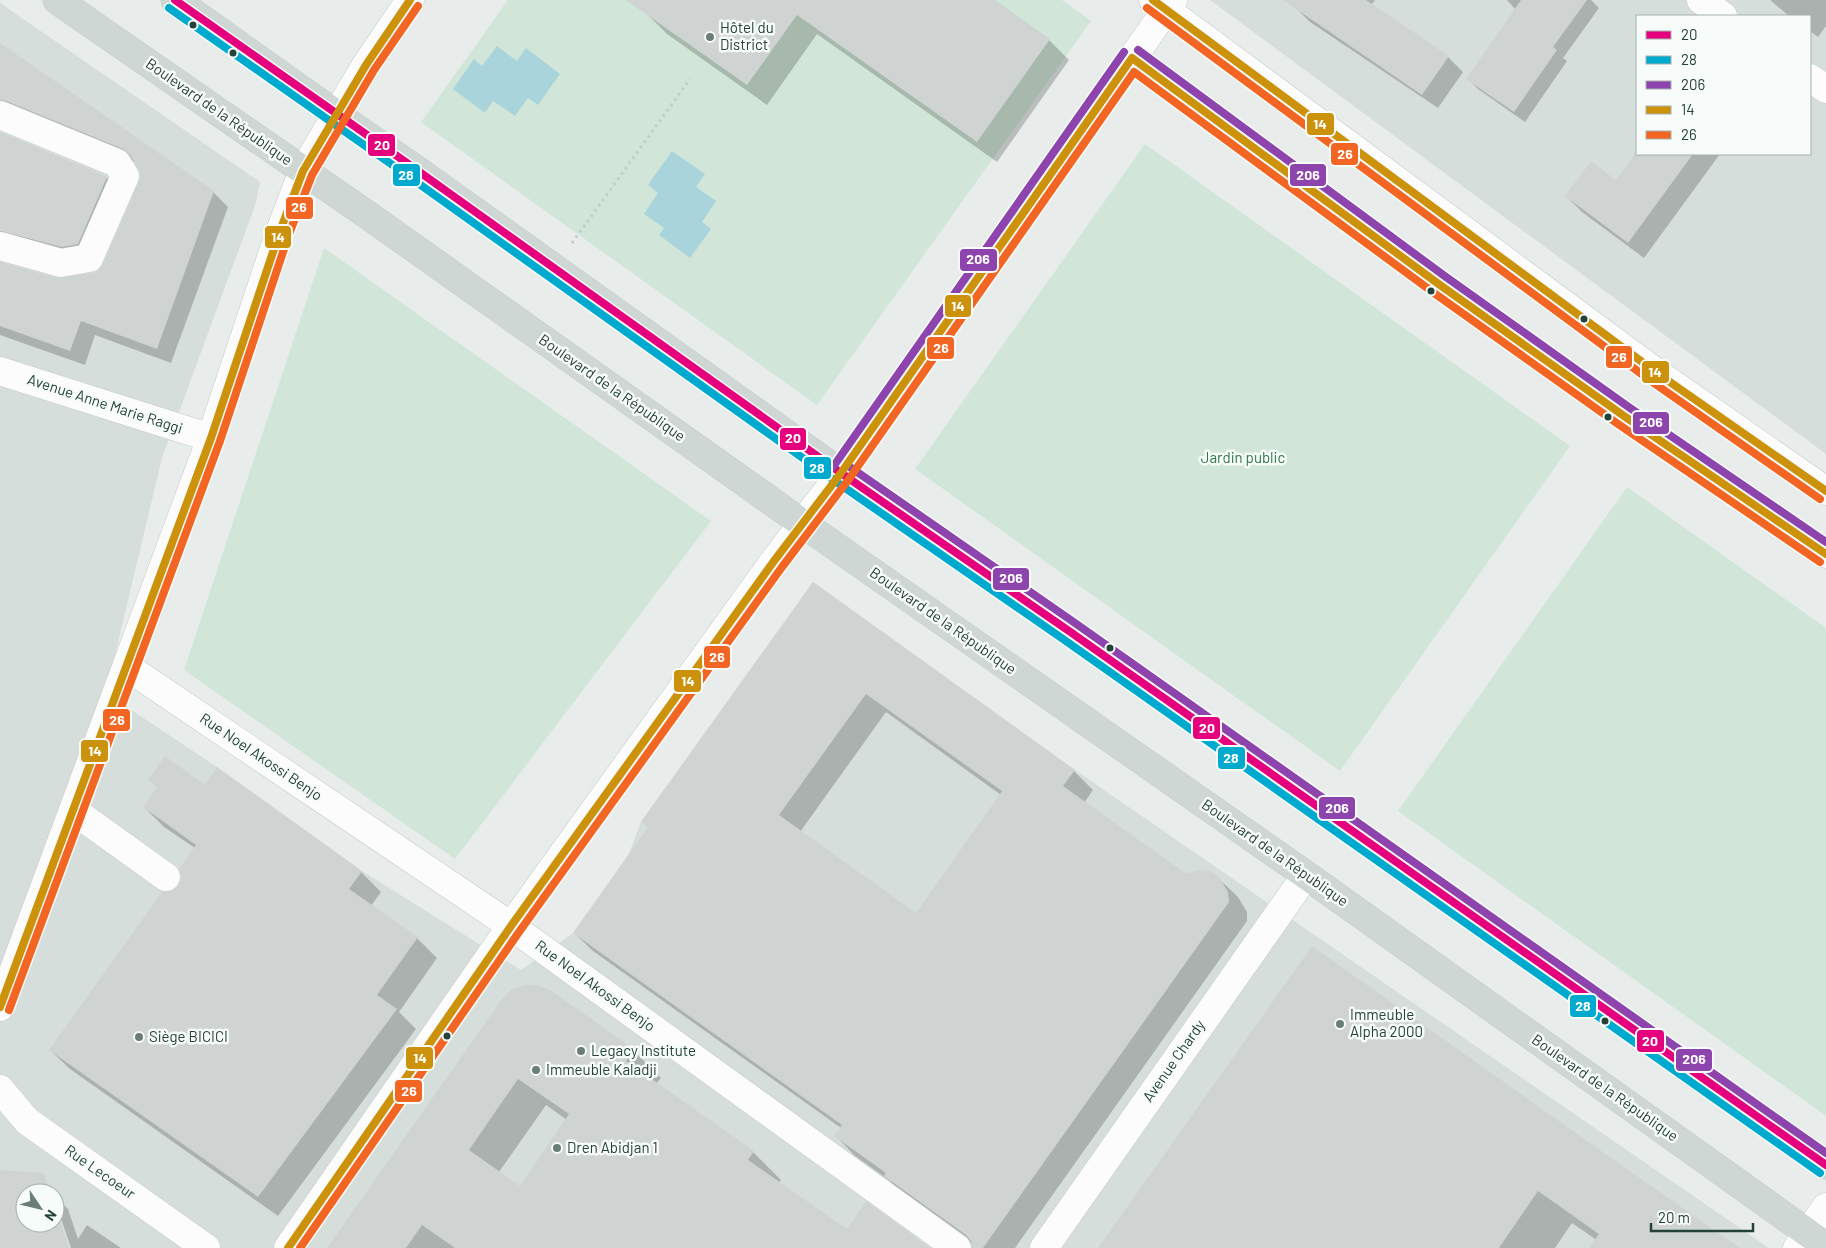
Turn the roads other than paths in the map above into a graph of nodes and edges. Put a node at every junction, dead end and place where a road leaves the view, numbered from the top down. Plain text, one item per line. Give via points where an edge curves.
1 (57, 0) edge
2 (175, 0) edge
3 (410, 0) edge
4 (1701, 0) edge
5 (1164, 3) edge
6 (1722, 15) edge
7 (1132, 58) junction
8 (1811, 79) edge
9 (1826, 89) edge
10 (0, 115) edge
11 (336, 116) junction
12 (303, 171) junction
13 (0, 246) edge
14 (0, 371) edge
15 (211, 438) junction
16 (841, 473) junction
17 (1826, 491) edge
18 (802, 523) junction
19 (1826, 554) edge
20 (127, 667) junction
21 (74, 811) junction
22 (1306, 875) junction
23 (166, 877) dead end
24 (511, 926) junction
25 (0, 1007) edge
26 (0, 1089) edge
27 (1826, 1165) edge
28 (1826, 1207) edge
29 (1810, 1242) edge
30 (206, 1248) edge
31 (288, 1248) edge
32 (957, 1248) edge
33 (1044, 1248) edge

1 - 12 main road, Boulevard de la République
2 - 11 main road
3 - 11 street via 366,64
4 - 6 street
5 - 7 street
5 - 17 street via 1657,373
7 - 16 street
7 - 19 street via 1440,285
8 - 9 street
10 - 13 street via 117,163 125,176 89,258 61,263
11 - 12 street
11 - 16 main road via 407,163
12 - 15 street
12 - 18 main road, Boulevard de la République
14 - 15 street, Avenue Anne Marie Raggi
15 - 20 street
16 - 18 street
16 - 27 main road
18 - 22 main road, Boulevard de la République
18 - 24 street
20 - 21 street
20 - 24 street, Rue Noel Akossi Benjo
21 - 23 street
21 - 25 street
22 - 29 main road, Boulevard de la République
22 - 33 street, Avenue Chardy
24 - 31 street
24 - 32 street, Rue Noel Akossi Benjo
26 - 30 street, Rue Lecoeur via 27,1121
28 - 29 street

